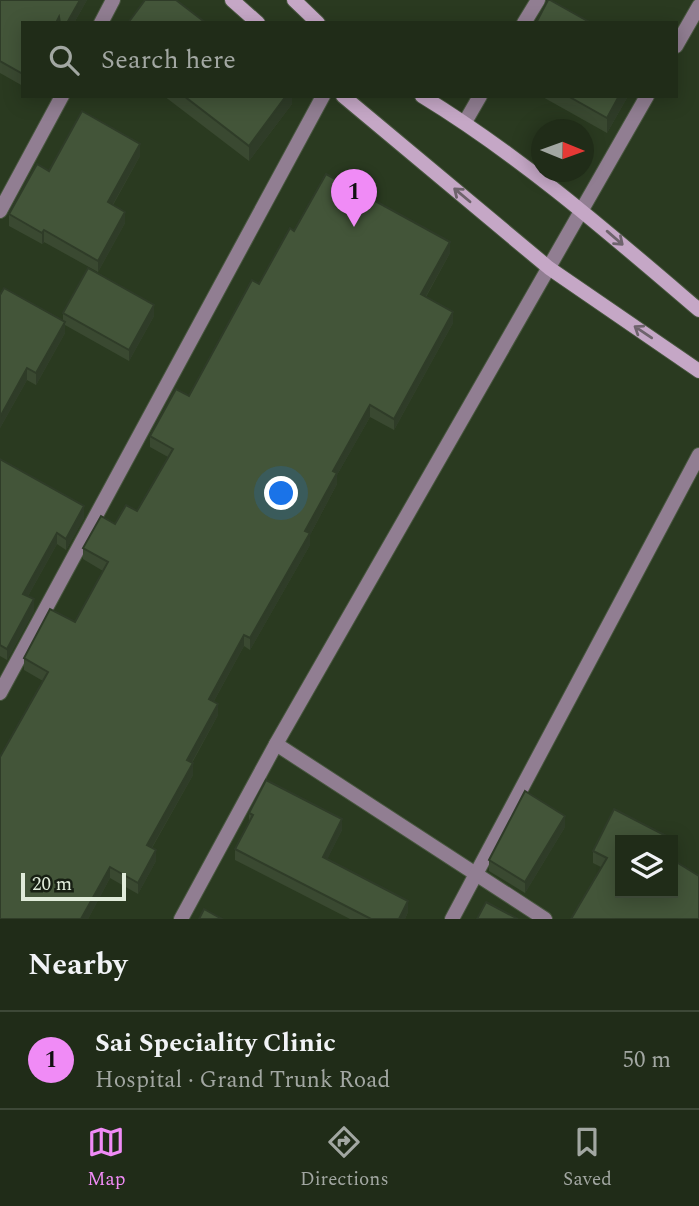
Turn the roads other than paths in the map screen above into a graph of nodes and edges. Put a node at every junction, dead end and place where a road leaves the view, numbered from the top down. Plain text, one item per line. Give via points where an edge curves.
1 (113, 0) edge
2 (232, 0) edge
3 (294, 0) edge
4 (538, 0) edge
5 (699, 6) edge
6 (102, 21) edge
7 (256, 21) edge
8 (316, 21) edge
9 (525, 21) edge
10 (678, 43) edge
11 (61, 98) edge
12 (322, 98) edge
13 (345, 98) edge
14 (425, 98) edge
15 (479, 98) edge
16 (646, 98) edge
17 (465, 122) junction
18 (582, 210) junction
19 (0, 211) edge
20 (549, 268) junction
21 (699, 310) edge
22 (699, 371) edge
23 (699, 455) edge
24 (0, 693) edge
25 (276, 744) junction
26 (476, 874) junction
27 (181, 919) edge
28 (452, 919) edge
29 (545, 919) edge

1 - 6 street
2 - 7 main road
3 - 8 main road
4 - 9 street
5 - 10 street
11 - 19 street
12 - 24 street
20 -> 13 main road
14 - 17 main road
15 - 17 street
16 - 18 street
17 - 18 main road
18 - 20 street
18 -> 21 main road
22 -> 20 main road
20 - 25 street
23 - 26 street
25 - 26 street
25 - 27 street
26 - 28 street
26 - 29 street

